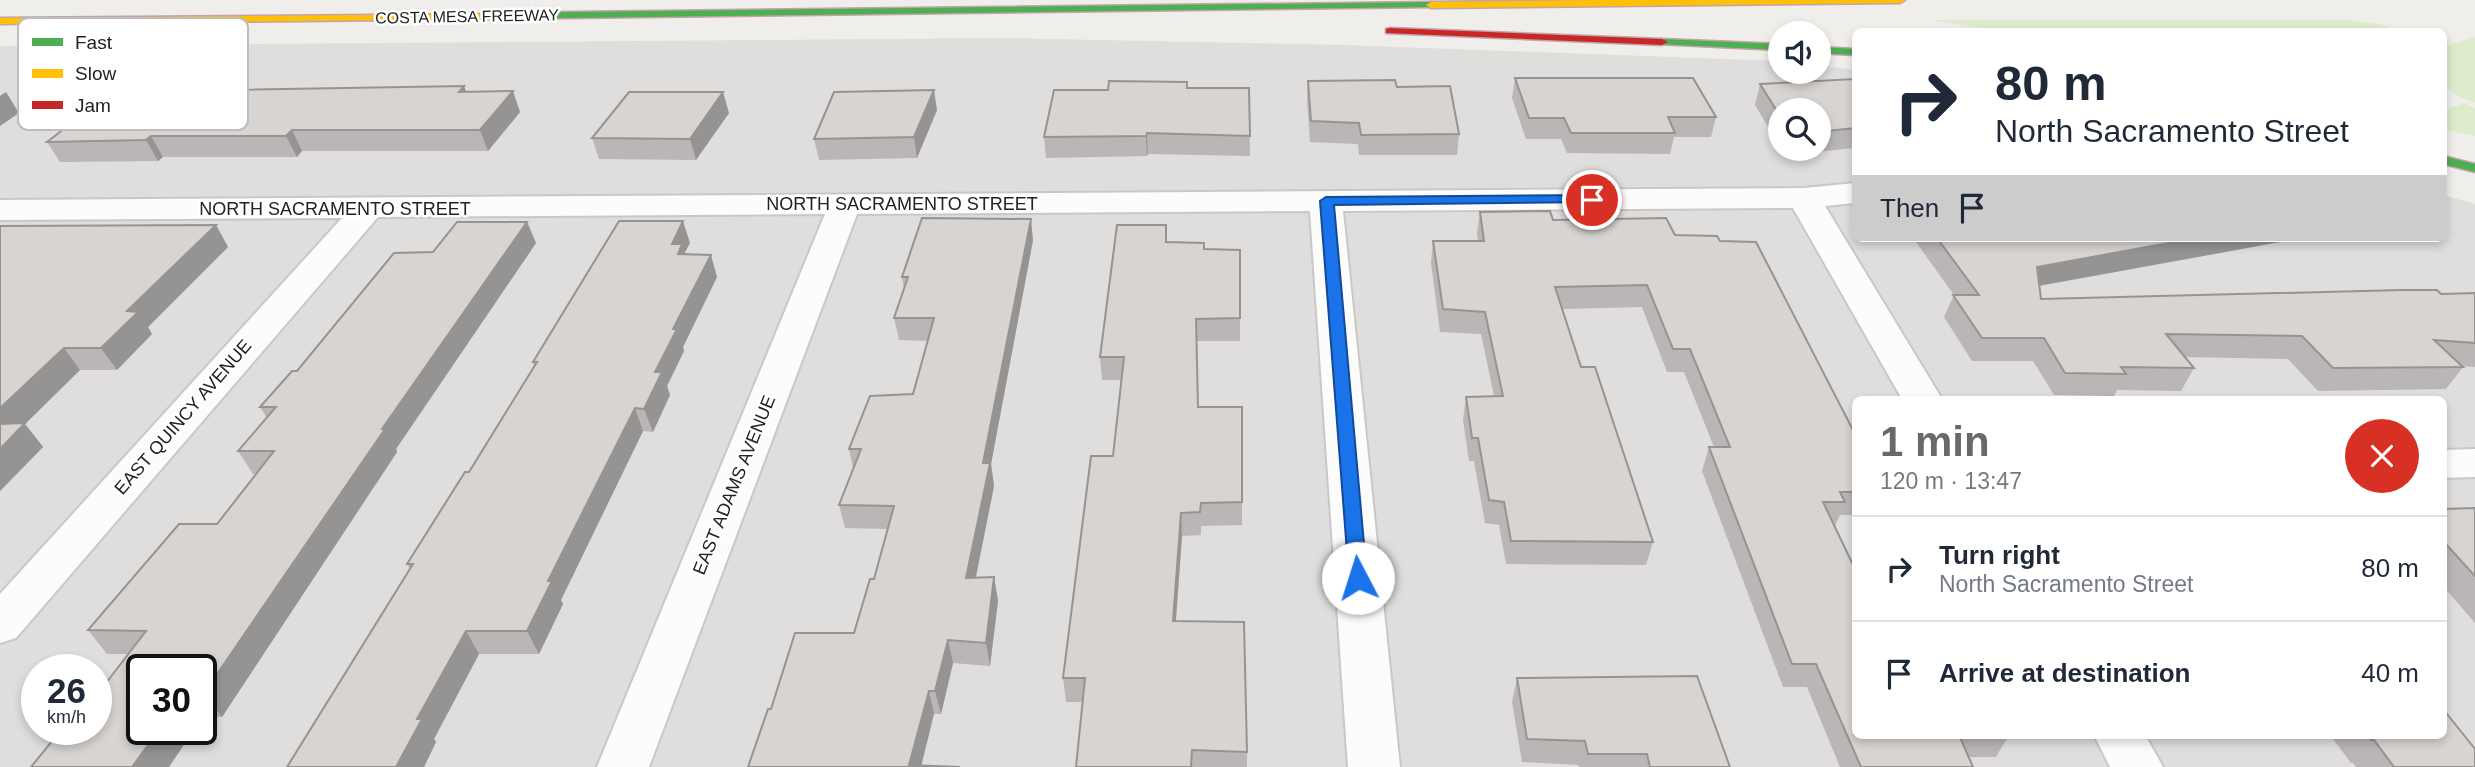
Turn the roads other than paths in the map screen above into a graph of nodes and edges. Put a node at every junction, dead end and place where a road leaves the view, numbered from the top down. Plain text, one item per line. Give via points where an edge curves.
1 (1900, 0) edge
2 (912, 13) junction
3 (248, 20) edge
4 (0, 22) edge
5 (18, 22) edge
6 (1201, 24) dead end
7 (1380, 31) dead end
8 (1768, 47) edge
9 (1831, 51) edge
10 (1852, 52) edge
11 (2447, 161) edge
12 (2475, 168) edge
13 (1852, 193) edge
14 (1804, 198) junction
15 (1326, 201) junction
16 (845, 204) junction
17 (367, 210) junction
18 (0, 211) edge
19 (1920, 396) edge
20 (2475, 463) edge
21 (2447, 464) edge
22 (0, 625) edge
23 (2121, 739) edge
24 (623, 767) edge
25 (1374, 767) edge
26 (2137, 767) edge

1 - 2 highway, COSTA MESA FREEWAY
2 - 3 highway, COSTA MESA FREEWAY
2 - 6 highway
4 - 5 highway, COSTA MESA FREEWAY
7 - 8 highway
9 - 10 highway
11 - 12 highway
13 - 14 street, NORTH SACRAMENTO STREET
14 - 15 street, NORTH SACRAMENTO STREET
14 - 19 street
15 - 16 street, NORTH SACRAMENTO STREET
15 - 25 street
16 - 17 street, NORTH SACRAMENTO STREET
16 - 24 street, EAST ADAMS AVENUE
17 - 18 street, NORTH SACRAMENTO STREET
17 - 22 street, EAST QUINCY AVENUE
20 - 21 street
23 - 26 street

